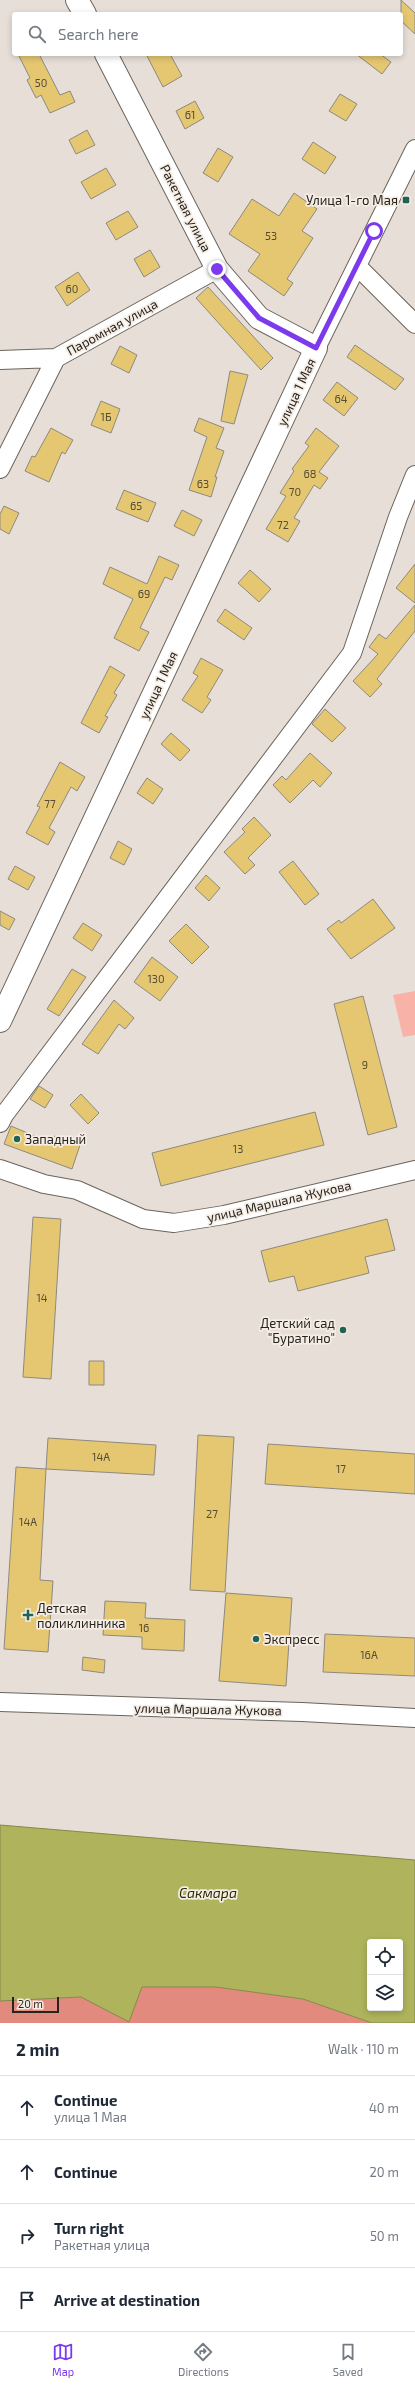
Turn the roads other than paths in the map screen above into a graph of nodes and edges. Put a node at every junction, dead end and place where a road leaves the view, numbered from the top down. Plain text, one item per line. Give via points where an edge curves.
1 (77, 0) edge
2 (84, 12) edge
3 (107, 56) edge
4 (415, 149) edge
5 (358, 267) junction
6 (217, 269) junction
7 (415, 324) edge
8 (316, 348) junction
9 (56, 358) junction
10 (0, 360) edge
11 (0, 469) edge
12 (415, 475) edge
13 (0, 1021) edge
14 (0, 1123) edge
15 (0, 1169) edge
16 (415, 1170) edge
17 (0, 1702) edge
18 (415, 1718) edge

1 - 2 main road
3 - 6 main road, Ракетная улица
4 - 5 street
5 - 7 street
5 - 8 street
6 - 8 main road, Ракетная улица via 259,318
6 - 9 street, Паромная улица
8 - 13 main road, улица 1 Мая
9 - 10 street, Паромная улица
9 - 11 street
12 - 14 street via 398,517 352,653 13,1102
15 - 16 street, улица Маршала Жукова via 44,1184 77,1190 143,1219 174,1223 224,1215
17 - 18 street, улица Маршала Жукова

